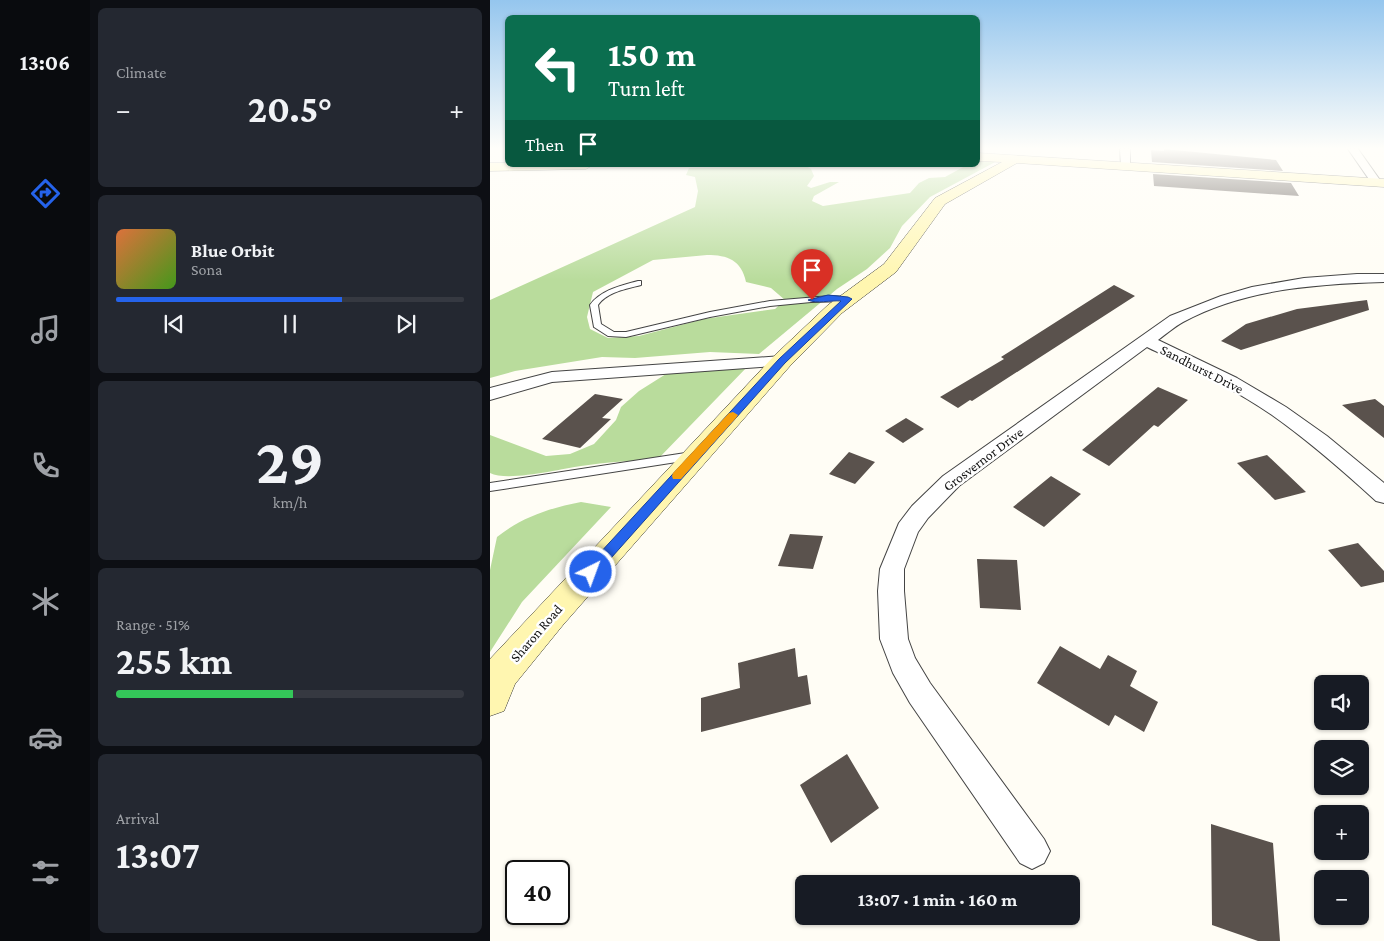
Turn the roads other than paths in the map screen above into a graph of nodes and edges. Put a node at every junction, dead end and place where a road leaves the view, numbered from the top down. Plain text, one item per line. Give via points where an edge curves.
1 (955, 193) edge
2 (1384, 278) edge
3 (638, 283) dead end
4 (848, 299) junction
5 (1147, 341) junction
6 (782, 361) junction
7 (490, 394) edge
8 (696, 456) junction
9 (490, 487) edge
10 (1384, 495) edge
11 (490, 698) edge
12 (1032, 852) dead end

1 - 4 street, Sharon Road via 940,201 890,268
2 - 5 street, Sandhurst Drive via 1305,282 1254,290 1197,308
3 - 4 lane via 599,298 594,305 597,325 616,335 755,307 828,298
4 - 6 street, Sharon Road
5 - 10 street, Sandhurst Drive via 1206,369 1278,411 1329,448
5 - 12 street, Grosvernor Drive via 951,481 920,512 908,530 892,569 894,639 903,664
6 - 7 street via 552,378
6 - 8 street, Sharon Road
8 - 9 lane
8 - 11 street, Sharon Road via 502,672

